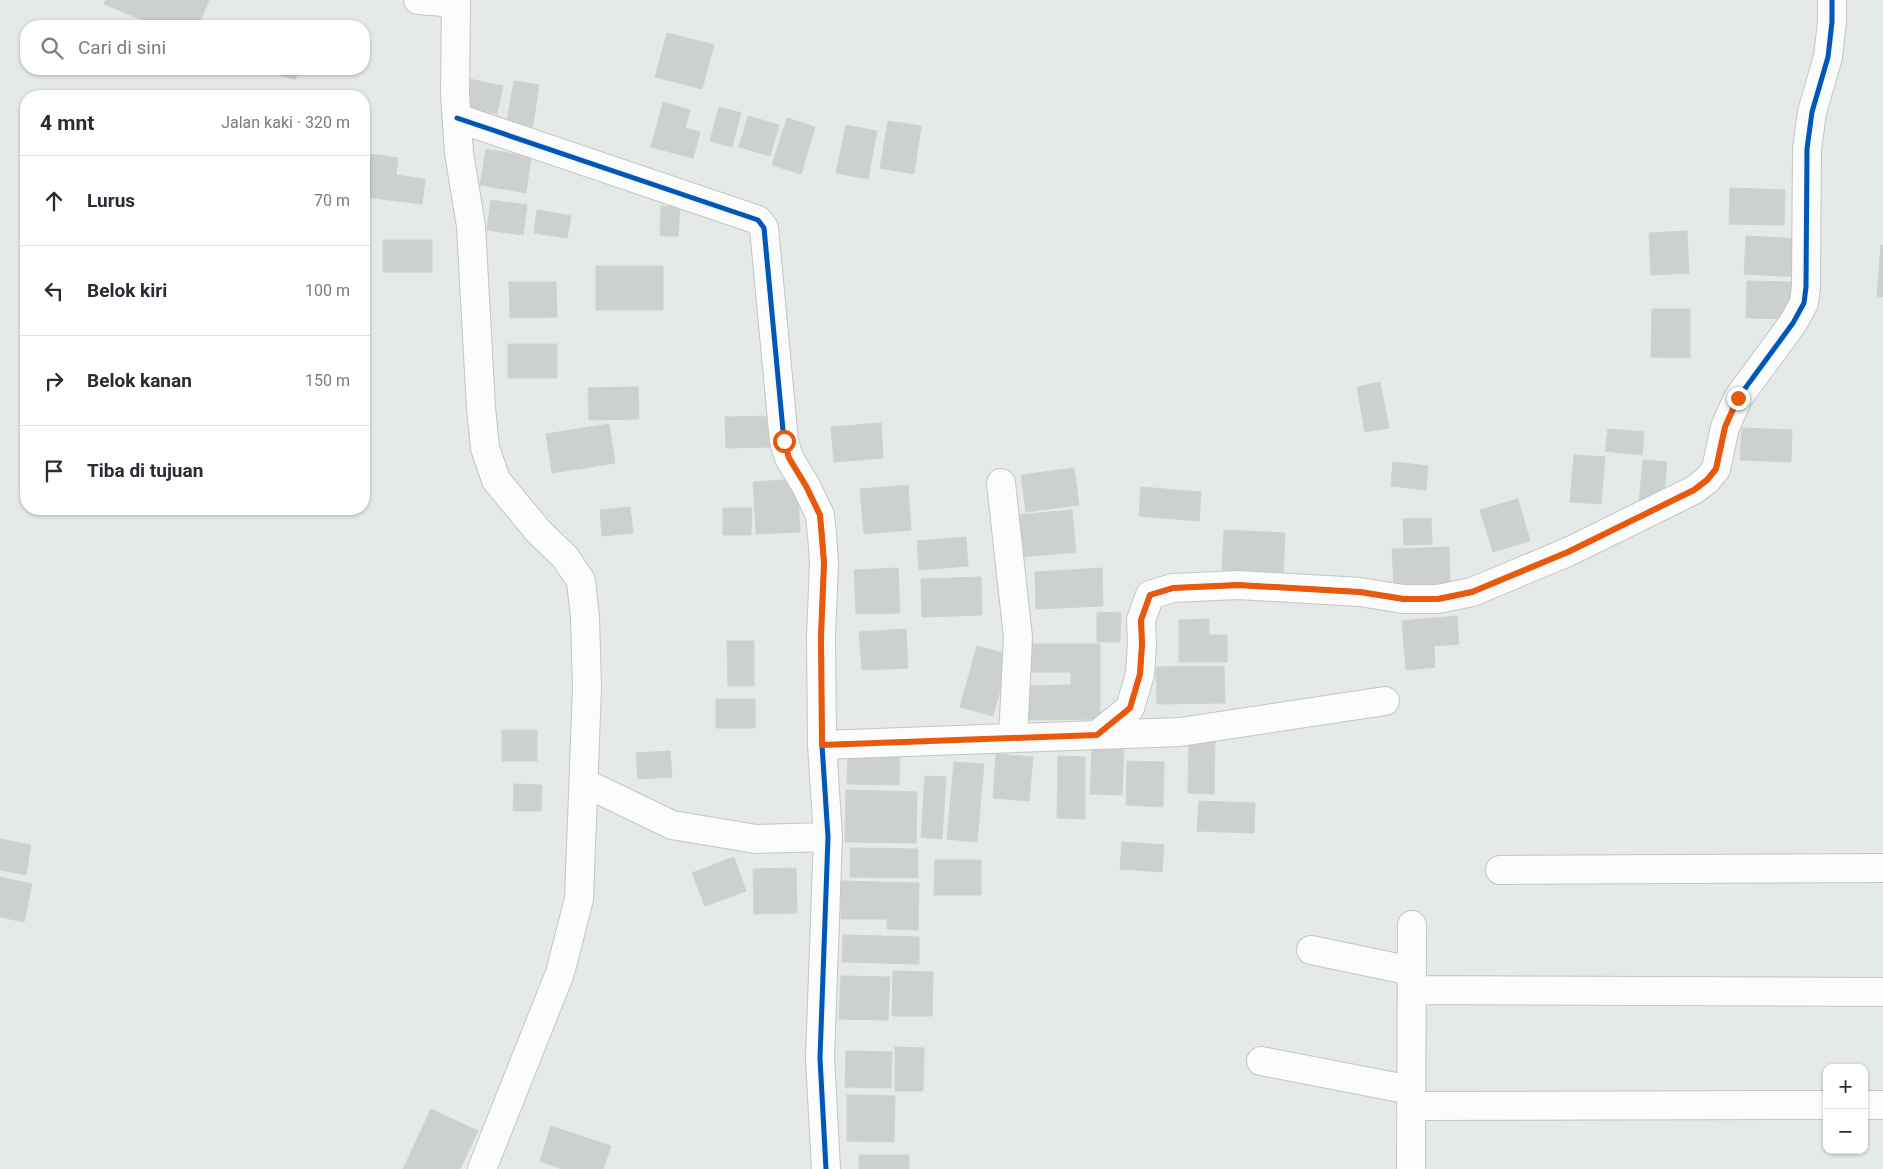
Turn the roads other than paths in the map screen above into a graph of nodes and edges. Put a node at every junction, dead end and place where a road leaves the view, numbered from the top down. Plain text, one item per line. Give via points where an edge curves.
1 (418, 0) edge
2 (1832, 0) edge
3 (456, 1) edge
4 (457, 118) junction
5 (1001, 483) dead end
6 (1386, 701) dead end
7 (1097, 735) junction
8 (1013, 738) junction
9 (822, 745) junction
10 (585, 784) junction
11 (828, 837) junction
12 (1883, 868) edge
13 (1500, 870) dead end
14 (1412, 925) dead end
15 (1311, 950) dead end
16 (1412, 980) junction
17 (1883, 992) edge
18 (1261, 1061) dead end
19 (1412, 1098) junction
20 (1868, 1105) edge
21 (1883, 1105) edge
22 (1823, 1106) edge
23 (482, 1169) edge
24 (826, 1169) edge
25 (1411, 1169) edge

1 - 3 street
2 - 7 street via 1828,57 1812,112 1807,149 1804,303 1738,398 1725,427 1716,469 1707,480 1694,490 1568,552 1472,592 1438,599 1404,599 1360,592 1238,585 1173,588 1150,595 1141,620 1140,674 1130,708
3 - 4 street
4 - 9 street via 758,220 764,228 784,441 789,458 820,515 824,563
4 - 10 street via 459,153 471,226 485,448 496,480 538,531 565,557 581,581 587,688
5 - 8 street via 1018,637
6 - 7 street via 1180,732
7 - 8 street
8 - 9 street
9 - 11 street
10 - 11 street via 672,825 756,838
10 - 23 street via 579,899 560,973
11 - 24 street via 820,1058
12 - 13 street
14 - 16 street
15 - 16 street
16 - 17 street
16 - 19 street
18 - 19 street
19 - 22 street
19 - 25 street
20 - 21 street

